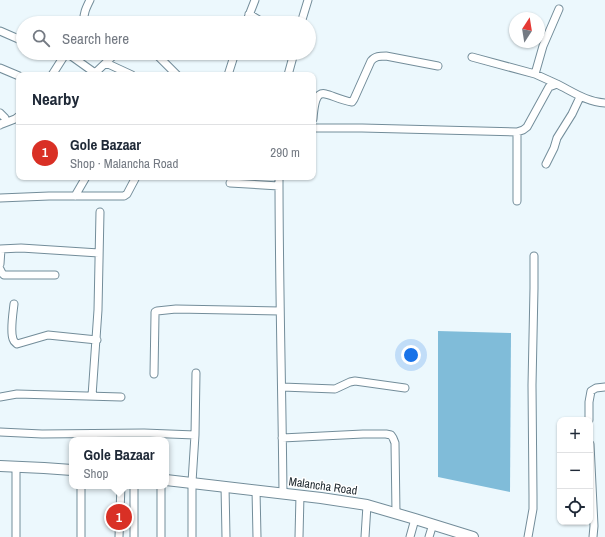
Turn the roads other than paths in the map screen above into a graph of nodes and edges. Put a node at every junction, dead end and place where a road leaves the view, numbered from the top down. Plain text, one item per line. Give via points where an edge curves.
1 (90, 0) edge
2 (255, 0) edge
3 (308, 0) edge
4 (559, 9) dead end
5 (249, 14) joint
6 (84, 16) edge
7 (252, 16) edge
8 (303, 16) edge
9 (0, 31) edge
10 (16, 38) edge
11 (472, 57) dead end
12 (62, 60) edge
13 (76, 60) edge
14 (109, 60) edge
15 (162, 60) edge
16 (233, 60) edge
17 (292, 60) edge
18 (106, 63) junction
19 (438, 66) dead end
20 (0, 68) edge
21 (54, 72) edge
22 (91, 72) edge
23 (96, 72) edge
24 (126, 72) edge
25 (174, 72) edge
26 (229, 72) edge
27 (289, 72) edge
28 (535, 74) junction
29 (16, 75) edge
30 (557, 84) junction
31 (580, 97) junction
32 (316, 100) edge
33 (605, 103) edge
34 (0, 113) edge
35 (16, 118) edge
36 (1, 125) edge
37 (316, 128) edge
38 (517, 132) junction
39 (546, 164) dead end
40 (84, 180) edge
41 (134, 180) edge
42 (279, 180) edge
43 (230, 183) dead end
44 (279, 186) junction
45 (75, 196) junction
46 (0, 198) edge
47 (517, 201) dead end
48 (100, 212) dead end
49 (1, 249) edge
50 (99, 253) junction
51 (534, 256) dead end
52 (0, 264) edge
53 (0, 269) edge
54 (55, 275) dead end
55 (14, 304) dead end
56 (280, 311) junction
57 (96, 340) junction
58 (196, 373) dead end
59 (154, 374) dead end
60 (282, 387) junction
61 (605, 387) edge
62 (405, 388) dead end
63 (92, 396) junction
64 (0, 397) edge
65 (121, 397) dead end
66 (589, 417) edge
67 (0, 432) edge
68 (195, 435) junction
69 (282, 438) junction
70 (590, 453) edge
71 (0, 466) edge
72 (16, 466) junction
73 (69, 470) edge
74 (169, 480) edge
75 (192, 482) junction
76 (225, 486) junction
77 (81, 489) edge
78 (121, 489) edge
79 (134, 489) edge
80 (161, 489) edge
81 (256, 490) junction
82 (283, 493) junction
83 (300, 496) junction
84 (366, 505) junction
85 (396, 513) junction
86 (415, 518) junction
87 (434, 524) junction
88 (449, 533) edge
89 (595, 536) edge
90 (16, 537) edge
91 (81, 537) edge
92 (119, 537) edge
93 (134, 537) edge
94 (161, 537) edge
95 (192, 537) edge
96 (226, 537) edge
97 (257, 537) edge
98 (299, 537) edge
99 (365, 537) edge
100 (410, 537) edge
101 (429, 537) edge
102 (470, 537) edge
103 (528, 537) edge

1 - 6 street
2 - 5 street
3 - 8 street
4 - 28 street
5 - 7 street
9 - 10 street
11 - 28 street
12 - 21 street
13 - 22 street
14 - 18 street
15 - 25 street
16 - 26 street
17 - 27 street
18 - 23 street
18 - 24 street
19 - 32 street via 377,56 371,61 352,102 321,93
20 - 29 street
28 - 30 street
30 - 31 street
30 - 38 street via 549,87 527,127
31 - 33 street
31 - 39 street
34 - 36 street via 5,121
35 - 36 street
37 - 38 street
38 - 47 street
40 - 45 street
41 - 45 street via 124,196
42 - 44 street
43 - 44 street
44 - 56 street
45 - 46 street
48 - 50 street
49 - 50 street
49 - 52 street
50 - 57 street
51 - 103 street via 534,496
53 - 54 street via 4,275
55 - 57 street via 12,331 15,343 48,335
56 - 59 street via 157,310
56 - 60 street
57 - 63 street
58 - 68 street
60 - 62 street via 335,389 355,381
60 - 69 street
61 - 66 street via 591,391
63 - 64 street via 17,394
63 - 65 street
67 - 68 street
68 - 75 street
69 - 82 street
69 - 85 street via 391,435 395,442
70 - 89 street
71 - 72 main road
72 - 73 main road
72 - 90 street
74 - 75 main road, Malancha Road
75 - 76 main road, Malancha Road
75 - 95 street
76 - 81 main road, Malancha Road
76 - 96 street
77 - 91 street
78 - 92 street
79 - 93 street
80 - 94 street
81 - 82 main road, Malancha Road
81 - 97 street
82 - 83 main road, Malancha Road
83 - 84 main road, Malancha Road
83 - 98 street
84 - 85 main road, Malancha Road
84 - 99 street
85 - 86 main road, Malancha Road
86 - 87 main road, Malancha Road
86 - 100 street
87 - 88 main road, Malancha Road
87 - 101 street
88 - 102 main road, Malancha Road

